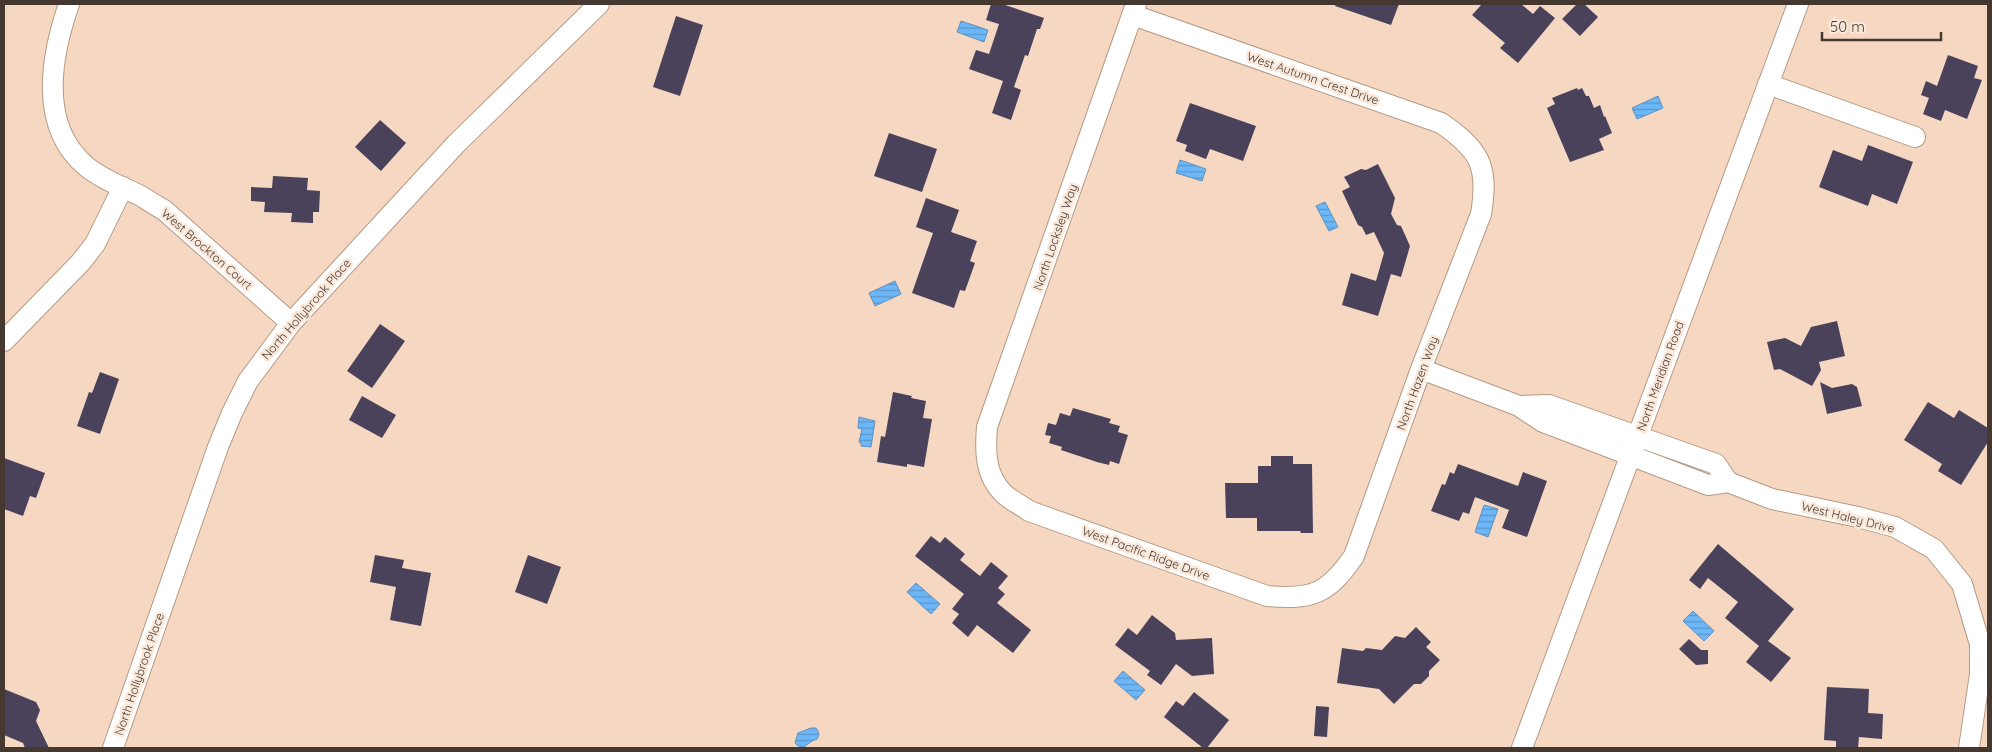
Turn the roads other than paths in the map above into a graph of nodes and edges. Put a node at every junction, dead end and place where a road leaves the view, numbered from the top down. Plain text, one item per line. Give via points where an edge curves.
1 (69, 4) edge
2 (599, 4) edge
3 (1798, 4) edge
4 (1135, 9) edge
5 (1768, 84) junction
6 (1915, 137) dead end
7 (1480, 160) joint
8 (123, 187) junction
9 (291, 323) junction
10 (4, 341) edge
11 (1421, 369) junction
12 (1519, 406) junction
13 (1638, 436) junction
14 (1631, 455) junction
15 (989, 472) joint
16 (1728, 482) junction
17 (1318, 593) joint
18 (113, 748) edge
19 (1522, 748) edge
20 (1968, 748) edge

1 - 8 street, West Brockton Court via 53,71 56,116 62,135 87,168
2 - 9 street, North Hollybrook Place via 456,144
3 - 5 street, North Meridian Road
4 - 7 street, West Autumn Crest Drive via 1441,123 1463,138
4 - 15 street, North Locksley Way via 988,427 985,449
5 - 6 street
5 - 13 street, North Meridian Road
7 - 11 street, North Hazen Way via 1485,188 1481,214
8 - 9 street, West Brockton Court via 164,210
8 - 10 street via 95,244
9 - 18 street, North Hollybrook Place via 258,365 232,412
11 - 12 street, West Haley Drive
11 - 17 street, North Hazen Way via 1354,556 1340,576
12 - 13 street, West Haley Drive via 1549,405
12 - 14 street, West Haley Drive via 1543,422
13 - 14 street, North Meridian Road
13 - 16 street, West Haley Drive via 1716,464
14 - 16 street, West Haley Drive via 1708,485
14 - 19 street, North Meridian Road
15 - 17 street, West Pacific Ridge Drive via 1003,493 1029,511 1267,596 1292,598
16 - 20 street, West Haley Drive via 1772,499 1895,527 1934,549 1962,584 1980,644 1980,674

